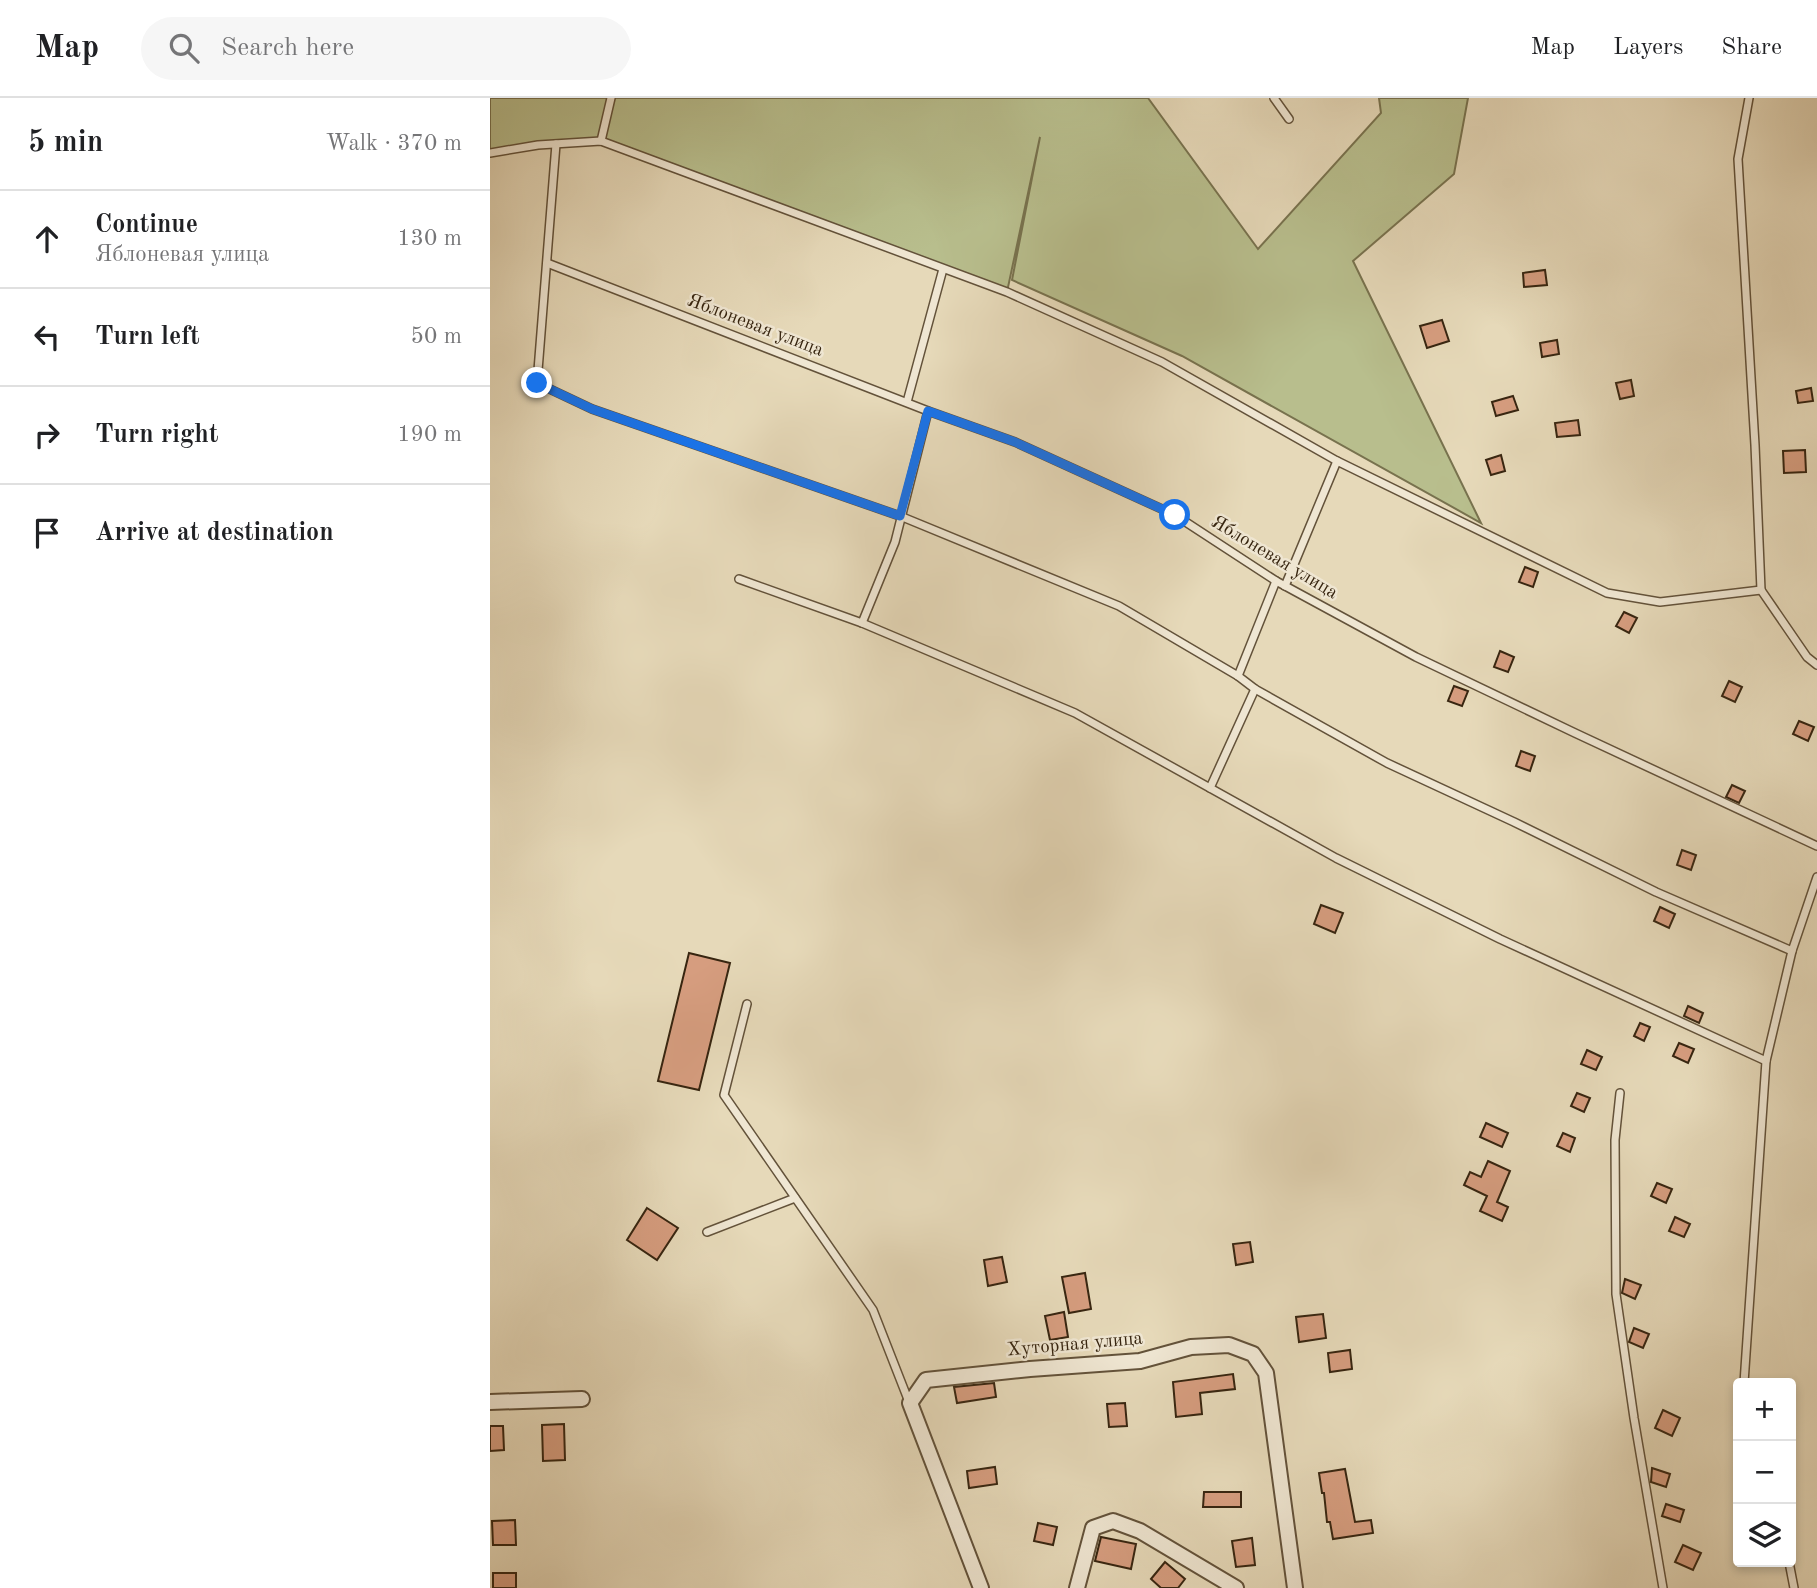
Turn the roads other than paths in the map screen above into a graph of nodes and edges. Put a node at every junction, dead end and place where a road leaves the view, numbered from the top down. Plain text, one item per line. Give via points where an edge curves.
1 (611, 98) edge
2 (1273, 98) edge
3 (1749, 98) edge
4 (1289, 119) dead end
5 (601, 141) junction
6 (556, 144) junction
7 (490, 153) edge
8 (547, 263) junction
9 (943, 269) junction
10 (907, 402) junction
11 (928, 411) junction
12 (1337, 461) junction
13 (900, 516) junction
14 (739, 579) dead end
15 (1276, 581) junction
16 (1285, 586) junction
17 (1761, 590) junction
18 (862, 623) junction
19 (1817, 665) edge
20 (1238, 676) junction
21 (1255, 690) junction
22 (1210, 788) junction
23 (1817, 846) edge
24 (1817, 877) edge
25 (1792, 951) junction
26 (747, 1004) dead end
27 (1766, 1061) junction
28 (1620, 1093) dead end
29 (795, 1198) junction
30 (708, 1232) dead end
31 (1744, 1378) edge
32 (582, 1399) dead end
33 (490, 1402) edge
34 (910, 1403) junction
35 (1790, 1567) edge
36 (981, 1588) edge
37 (1077, 1588) edge
38 (1236, 1588) edge
39 (1295, 1588) edge
40 (1663, 1588) edge
41 (1794, 1588) edge

1 - 5 lane
2 - 4 lane
3 - 17 lane via 1738,159
5 - 6 lane
5 - 9 lane
6 - 7 lane
6 - 8 lane
8 - 10 lane, Яблоневая улица
8 - 13 lane via 537,383 592,409
9 - 10 lane
9 - 12 lane via 1007,292 1162,362
10 - 11 lane, Яблоневая улица
11 - 13 lane
11 - 15 lane, Яблоневая улица via 1015,442 1175,515
12 - 16 lane
12 - 17 lane via 1607,593 1660,602
13 - 18 lane via 895,542
13 - 20 lane via 1119,606
14 - 18 lane
15 - 16 lane, Яблоневая улица
15 - 20 lane
16 - 23 lane, Яблоневая улица via 1429,663
17 - 19 lane
18 - 22 lane via 1076,712
20 - 21 lane
21 - 22 lane
21 - 25 lane via 1387,763 1656,892
22 - 27 lane via 1336,858 1500,939
24 - 25 lane
25 - 27 lane
26 - 29 lane via 724,1095
27 - 31 lane
28 - 40 lane via 1615,1140 1616,1294
29 - 30 lane
29 - 34 lane via 873,1310
32 - 33 street
34 - 36 street
34 - 39 street, Хуторная улица via 926,1380 1140,1361 1191,1347 1229,1345 1253,1354 1266,1373
35 - 41 lane
37 - 38 street via 1093,1528 1113,1521 1140,1531

